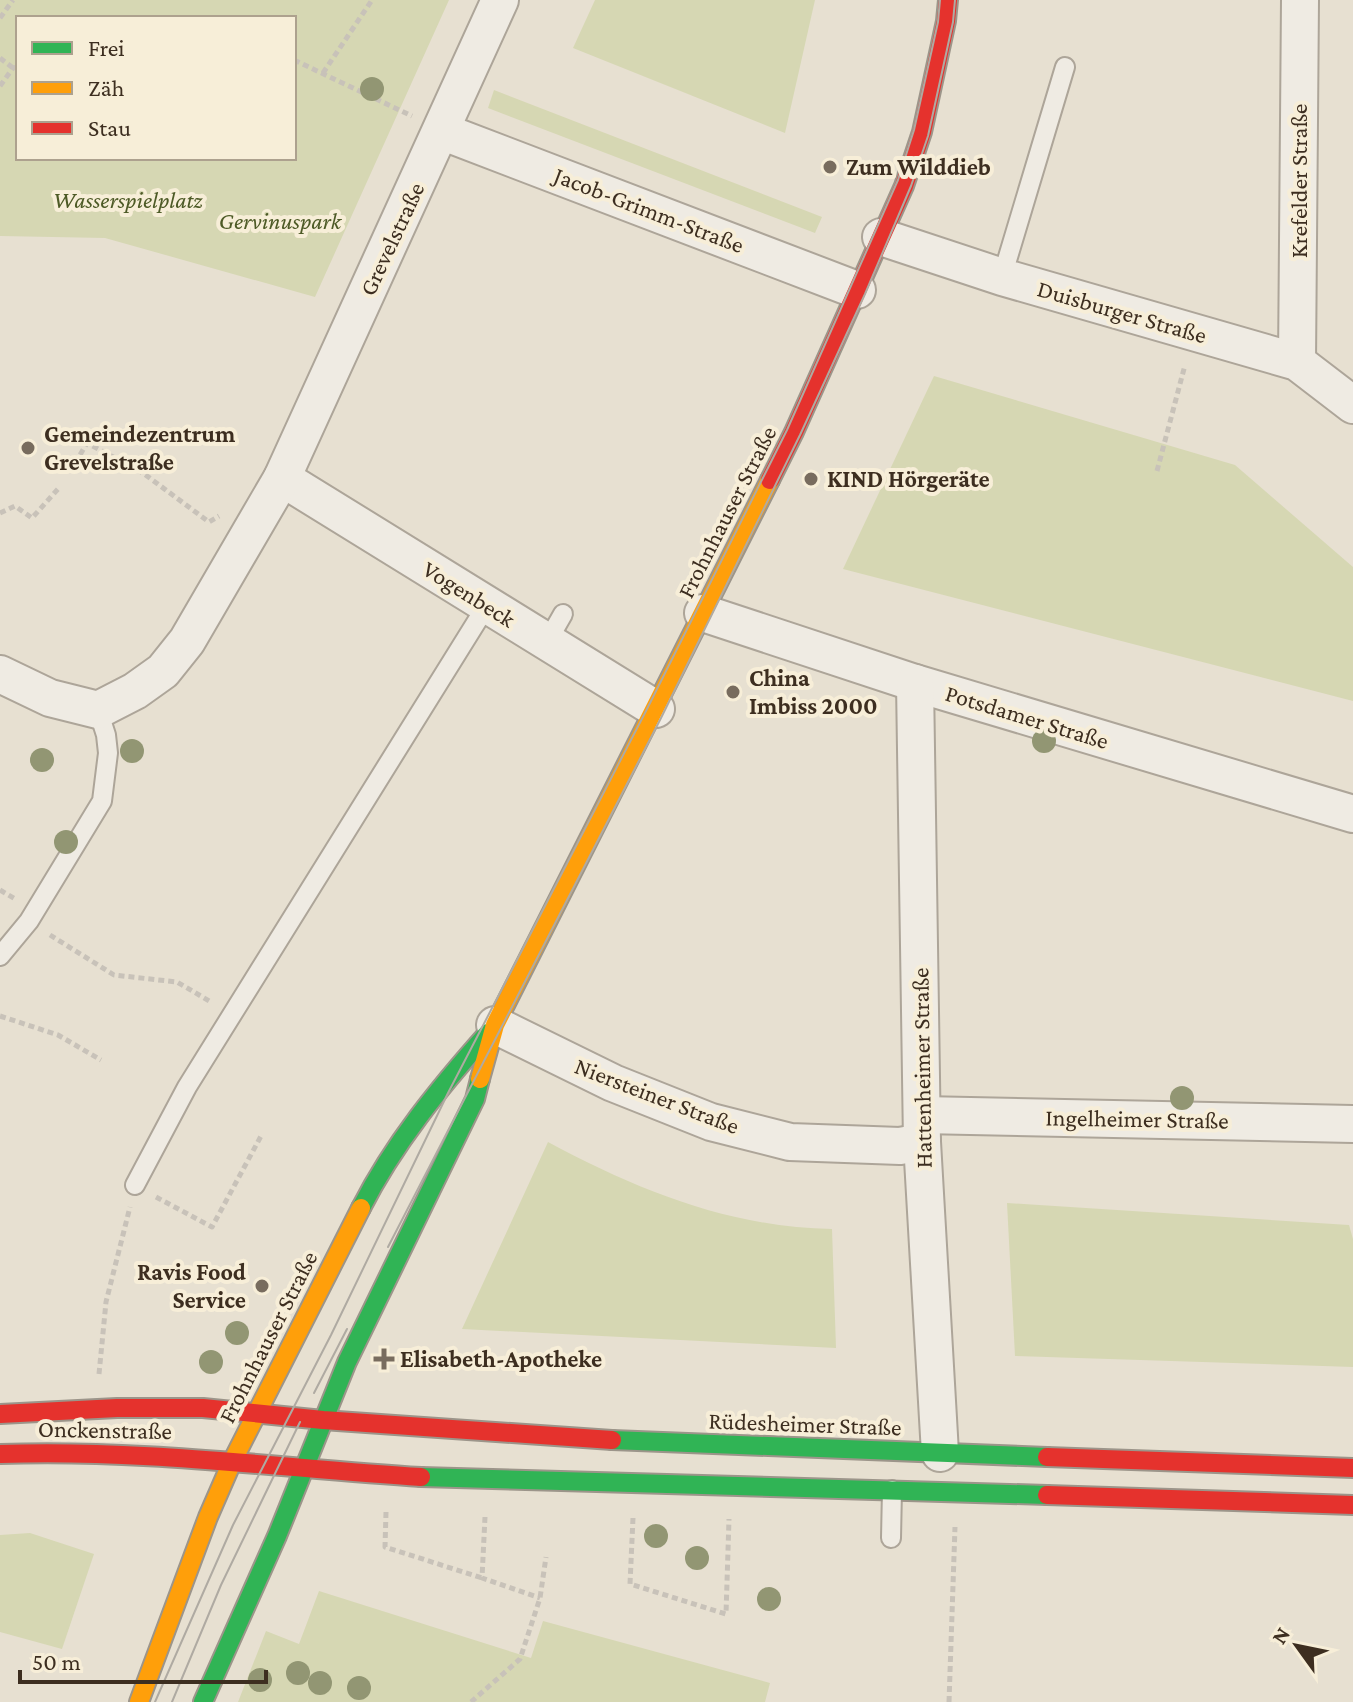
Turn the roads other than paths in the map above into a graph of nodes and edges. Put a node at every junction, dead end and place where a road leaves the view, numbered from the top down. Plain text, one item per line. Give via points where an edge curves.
1 (500, 0) edge
2 (948, 0) edge
3 (1300, 0) edge
4 (1065, 67) dead end
5 (441, 131) junction
6 (881, 237) junction
7 (1002, 277) junction
8 (857, 290) junction
9 (1297, 362) junction
10 (1353, 405) edge
11 (282, 478) junction
12 (487, 605) junction
13 (703, 613) junction
14 (0, 674) edge
15 (915, 683) junction
16 (656, 709) junction
17 (98, 710) junction
18 (1353, 814) edge
19 (0, 956) edge
20 (495, 1025) junction
21 (1353, 1124) edge
22 (922, 1128) junction
23 (135, 1185) road end
24 (256, 1412) junction
25 (0, 1414) edge
26 (323, 1420) junction
27 (940, 1453) junction
28 (0, 1454) edge
29 (232, 1462) junction
30 (304, 1466) junction
31 (1353, 1468) edge
32 (892, 1490) junction
33 (1353, 1505) edge
34 (891, 1538) dead end
35 (139, 1702) edge
36 (203, 1702) edge

1 - 5 street, Grevelstraße
2 - 6 main road, Frohnhauser Straße via 922,132
3 - 9 street, Krefelder Straße
4 - 7 lane
5 - 8 street, Jacob-Grimm-Straße
5 - 11 street, Grevelstraße
6 - 7 street, Duisburger Straße
6 - 8 main road, Frohnhauser Straße
7 - 9 street, Duisburger Straße
8 - 13 main road, Frohnhauser Straße via 794,432
9 - 10 street, Duisburger Straße
11 - 12 street, Vogenbeck
11 - 17 street, Grevelstraße via 187,641 163,671
12 - 16 street, Vogenbeck via 555,628
12 - 23 lane via 187,1087
13 - 15 street, Potsdamer Straße
13 - 16 main road, Frohnhauser Straße
14 - 17 street via 50,698
15 - 18 street, Potsdamer Straße
15 - 22 street, Hattenheimer Straße
16 - 20 main road, Frohnhauser Straße
17 - 19 lane via 108,753 102,801 29,921
20 - 22 street, Niersteiner Straße via 613,1083 711,1122 790,1142 900,1146
20 - 24 main road, Frohnhauser Straße via 434,1094 373,1184
20 - 26 main road, Frohnhauser Straße via 475,1099
21 - 22 street, Ingelheimer Straße
22 - 27 street, Hattenheimer Straße
24 - 25 main road, Onckenstraße via 131,1408
24 - 26 main road, Rüdesheimer Straße
24 - 29 main road, Frohnhauser Straße
26 - 27 main road, Rüdesheimer Straße via 649,1442
26 - 30 main road, Frohnhauser Straße
27 - 31 main road, Rüdesheimer Straße
28 - 29 main road, Onckenstraße via 110,1452
29 - 30 main road, Onckenstraße
29 - 35 main road, Frohnhauser Straße
30 - 32 main road via 486,1480
30 - 36 main road, Frohnhauser Straße
32 - 33 main road
32 - 34 lane

